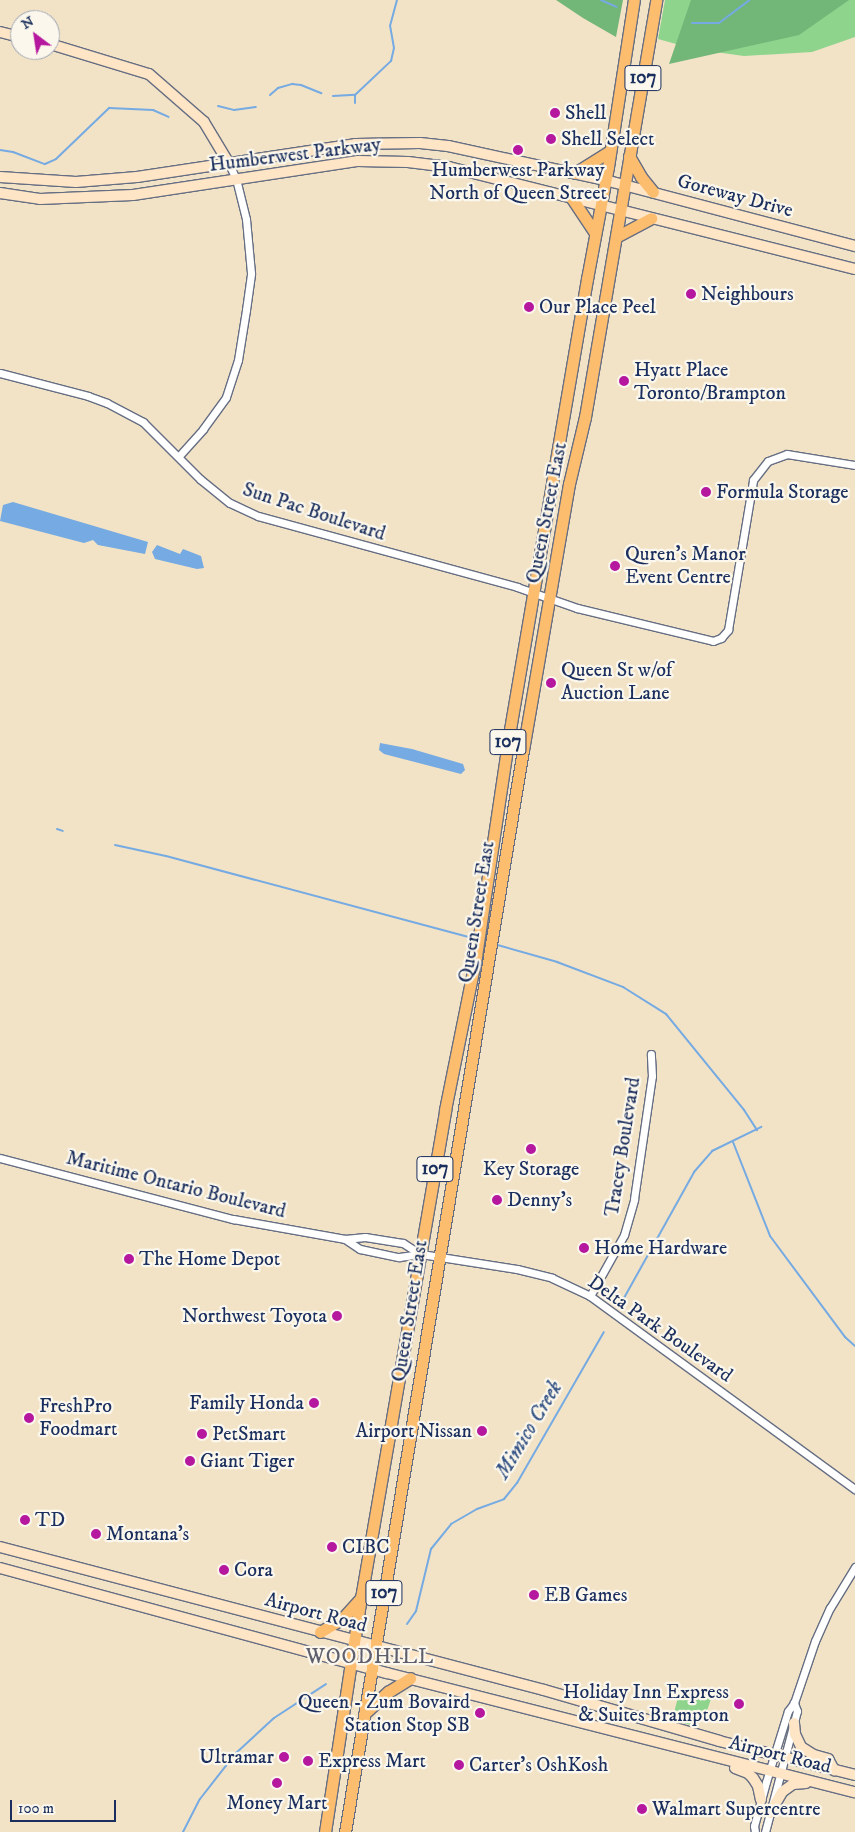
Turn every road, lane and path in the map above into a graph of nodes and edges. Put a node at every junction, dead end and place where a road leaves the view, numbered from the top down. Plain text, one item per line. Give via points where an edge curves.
1 (634, 0) edge
2 (656, 0) edge
3 (60, 47) edge
4 (610, 151) junction
5 (630, 156) junction
6 (228, 162) junction
7 (574, 173) junction
8 (0, 178) edge
9 (236, 179) junction
10 (605, 180) junction
11 (624, 184) junction
12 (0, 192) edge
13 (653, 192) junction
14 (571, 197) junction
15 (601, 205) junction
16 (620, 210) junction
17 (651, 218) junction
18 (596, 233) junction
19 (616, 237) junction
20 (855, 246) edge
21 (855, 269) edge
22 (0, 373) edge
23 (179, 456) junction
24 (855, 465) edge
25 (533, 592) junction
26 (550, 598) junction
27 (651, 1054) dead end
28 (0, 1158) edge
29 (345, 1239) junction
30 (420, 1254) junction
31 (438, 1257) junction
32 (590, 1296) junction
33 (401, 1370) junction
34 (413, 1408) junction
35 (855, 1489) edge
36 (0, 1547) edge
37 (855, 1567) edge
38 (0, 1568) edge
39 (361, 1598) junction
40 (320, 1632) junction
41 (354, 1641) junction
42 (375, 1646) junction
43 (351, 1663) junction
44 (371, 1668) junction
45 (410, 1678) junction
46 (794, 1703) junction
47 (364, 1714) junction
48 (794, 1723) junction
49 (780, 1757) junction
50 (718, 1758) junction
51 (834, 1770) junction
52 (769, 1771) junction
53 (781, 1774) junction
54 (855, 1775) edge
55 (821, 1784) junction
56 (855, 1792) edge
57 (761, 1800) junction
58 (770, 1813) junction
59 (325, 1832) edge
60 (345, 1832) edge
61 (755, 1832) edge
62 (764, 1832) edge

1 - 4 main road, Queen Street East / 107
2 - 5 main road, Queen Street East / 107
3 - 6 main road via 149,74 204,122
4 - 7 main road
4 - 10 main road, Queen Street East / 107
5 - 11 main road, Queen Street East / 107
5 - 13 main road
6 - 7 main road, Humberwest Parkway via 355,144 420,143
6 - 8 main road, Humberwest Parkway via 137,177 76,182
6 - 9 street
7 - 10 main road, Humberwest Parkway
9 - 12 main road, Humberwest Parkway via 133,195 40,199
9 - 14 main road, Humberwest Parkway via 358,161 408,162 449,167
9 - 23 street via 246,219 251,273 238,360 226,397
10 - 11 main road, Goreway Drive
10 - 15 main road, Queen Street East / 107
11 - 13 main road, Goreway Drive
11 - 16 main road, Queen Street East / 107
13 - 20 main road, Goreway Drive
14 - 15 main road, Humberwest Parkway
14 - 18 main road
15 - 16 main road, Humberwest Parkway
15 - 18 main road, Queen Street East / 107
16 - 17 main road, Goreway Drive
16 - 19 main road, Queen Street East / 107
17 - 19 main road
17 - 21 main road, Goreway Drive
18 - 25 main road, Queen Street East / 107
19 - 26 main road, Queen Street East / 107
22 - 23 street, Sun Pac Boulevard via 108,403 143,422
23 - 25 street, Sun Pac Boulevard via 200,479 230,502 258,516
24 - 26 street, Sun Pac Boulevard via 787,454 768,461 753,480 728,630 717,640 578,608
25 - 26 street, Sun Pac Boulevard
25 - 30 main road, Queen Street East / 107 via 476,956 449,1084
26 - 31 main road, Queen Street East / 107
27 - 32 street, Tracey Boulevard via 652,1076 634,1199 624,1235
28 - 29 street, Maritime Ontario Boulevard via 233,1218
29 - 30 street, Maritime Ontario Boulevard via 360,1249 399,1256
29 - 30 street, Maritime Ontario Boulevard via 365,1237 403,1243
30 - 31 street, Delta Park Boulevard
30 - 33 main road, Queen Street East / 107
31 - 32 street, Delta Park Boulevard via 549,1276
31 - 34 main road, Queen Street East / 107
32 - 35 street, Delta Park Boulevard
33 - 34 main road via 412,1379 408,1402
33 - 39 main road, Queen Street East / 107
34 - 42 main road, Queen Street East / 107
36 - 40 main road, Airport Road
37 - 46 street via 815,1641
38 - 43 main road, Airport Road
39 - 40 main road via 342,1618
39 - 41 main road, Queen Street East / 107
40 - 41 main road, Airport Road
41 - 42 main road, Airport Road
41 - 43 main road, Queen Street East / 107
42 - 44 main road, Queen Street East / 107
42 - 49 main road, Airport Road
43 - 44 main road, Airport Road
43 - 59 main road, Queen Street East / 107
44 - 45 main road, Airport Road
44 - 47 main road, Queen Street East / 107
45 - 47 main road via 388,1692
45 - 50 main road, Airport Road
46 - 48 street via 797,1711
46 - 49 street via 788,1710
47 - 60 main road, Queen Street East / 107
48 - 49 street
48 - 51 main road via 801,1747 828,1759
49 - 51 main road, Airport Road
49 - 52 street
49 - 53 street
50 - 52 main road, Airport Road
50 - 57 main road via 725,1766 748,1773 758,1786
51 - 54 main road, Airport Road
52 - 53 main road, Airport Road
52 - 57 street
53 - 55 main road, Airport Road
53 - 58 street
55 - 56 main road, Airport Road
55 - 58 main road via 798,1783 788,1787
57 - 61 street
58 - 62 street

